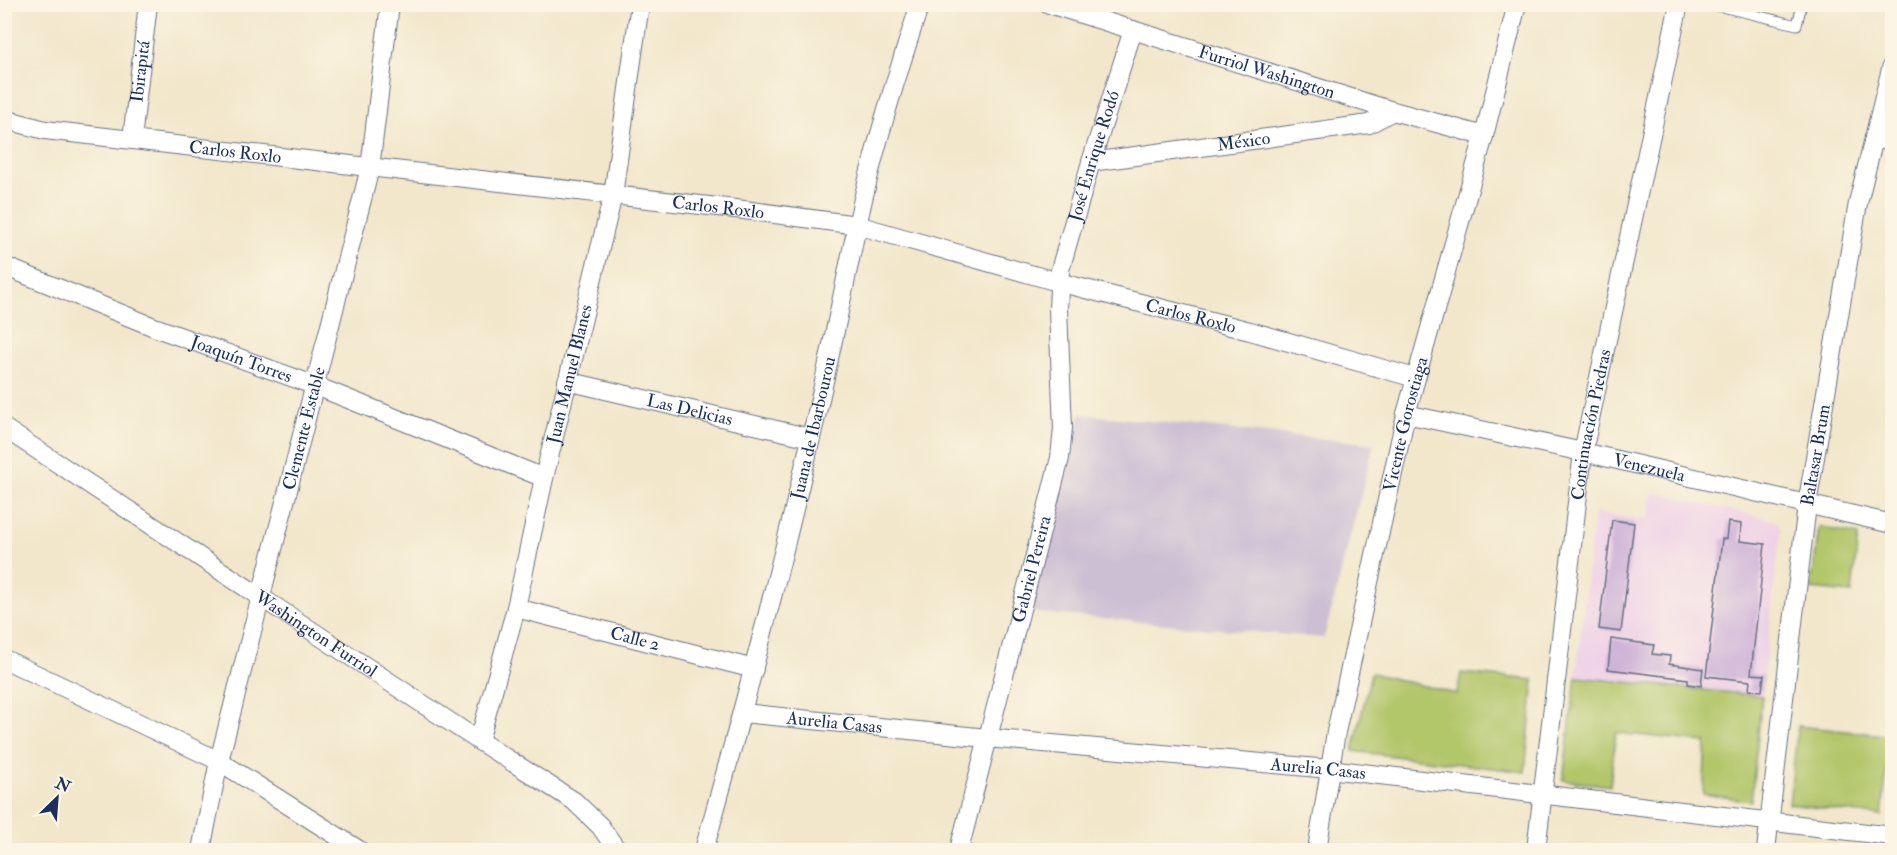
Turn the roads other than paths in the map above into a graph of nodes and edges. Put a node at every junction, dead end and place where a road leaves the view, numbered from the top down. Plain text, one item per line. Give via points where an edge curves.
1 (148, 4) edge
2 (390, 4) edge
3 (640, 4) edge
4 (920, 4) edge
5 (1049, 4) edge
6 (1517, 4) edge
7 (1679, 4) edge
8 (1709, 4) edge
9 (1802, 4) edge
10 (1132, 30) junction
11 (1893, 65) edge
12 (1393, 111) junction
13 (4, 119) edge
14 (1484, 136) junction
15 (1874, 138) junction
16 (132, 139) junction
17 (1893, 142) edge
18 (1091, 162) junction
19 (370, 168) junction
20 (613, 195) junction
21 (857, 225) junction
22 (4, 266) edge
23 (1058, 282) junction
24 (1415, 378) junction
25 (567, 381) junction
26 (316, 386) junction
27 (1406, 414) junction
28 (4, 428) edge
29 (811, 438) junction
30 (1583, 452) junction
31 (544, 478) junction
32 (1807, 505) junction
33 (1893, 524) edge
34 (262, 598) junction
35 (516, 608) junction
36 (4, 659) edge
37 (754, 669) junction
38 (743, 713) junction
39 (987, 738) junction
40 (479, 741) junction
41 (219, 761) junction
42 (1329, 769) junction
43 (1543, 795) junction
44 (1769, 821) junction
45 (1893, 836) edge
46 (201, 850) edge
47 (359, 850) edge
48 (617, 850) edge
49 (704, 850) edge
50 (959, 850) edge
51 (1317, 850) edge
52 (1536, 850) edge
53 (1766, 850) edge

1 - 16 street, Ibirapitá
2 - 19 street, Clemente Estable
3 - 20 street, Juan Manuel Blanes
4 - 21 street, Juana de Ibarbourou via 887,105
5 - 10 street, Furriol Washington
6 - 14 street, Vicente Gorostiaga
7 - 30 street, Continuación Piedras
8 - 9 lane via 1797,25
10 - 12 street, Furriol Washington
10 - 18 street, José Enrique Rodó
11 - 15 street, Baltasar Brum
12 - 14 street, Furriol Washington
12 - 18 street, México via 1369,124
13 - 16 street, Carlos Roxlo via 45,130
14 - 24 street, Vicente Gorostiaga
15 - 17 street
15 - 32 street, Baltasar Brum via 1858,203
16 - 19 street, Carlos Roxlo
18 - 23 street, José Enrique Rodó
19 - 20 street, Carlos Roxlo
19 - 26 street, Clemente Estable
20 - 21 street, Carlos Roxlo
20 - 25 street, Juan Manuel Blanes
21 - 23 street, Carlos Roxlo
21 - 29 street, Juana de Ibarbourou
22 - 26 street, Joaquín Torres via 154,327
23 - 24 street, Carlos Roxlo
23 - 39 street, Gabriel Pereira via 1063,428 1060,458
24 - 27 street, Vicente Gorostiaga
25 - 29 street, Las Delicias
25 - 31 street, Juan Manuel Blanes
26 - 31 street, Joaquín Torres
26 - 34 street, Clemente Estable
27 - 30 street, Venezuela
27 - 42 street, Vicente Gorostiaga
28 - 34 street, Washington Furriol
29 - 37 street, Juana de Ibarbourou
30 - 32 street, Venezuela
30 - 43 street, Continuación Piedras
31 - 35 street, Juan Manuel Blanes
32 - 33 street, Venezuela
32 - 44 street, Baltasar Brum
34 - 40 street, Washington Furriol
34 - 41 street, Clemente Estable
35 - 37 street, Calle 2
35 - 40 street, Juan Manuel Blanes
36 - 41 street
37 - 38 street, Juana de Ibarbourou
38 - 39 street, Aurelia Casas
38 - 49 street, Juana de Ibarbourou
39 - 42 street, Aurelia Casas
39 - 50 street, Gabriel Pereira
40 - 48 street, Washington Furriol via 574,801 600,826
41 - 46 street, Clemente Estable
41 - 47 street
42 - 43 street, Aurelia Casas
42 - 51 street, Vicente Gorostiaga
43 - 44 street, Aurelia Casas
43 - 52 street, Continuación Piedras
44 - 45 street, Aurelia Casas
44 - 53 street, Baltasar Brum

